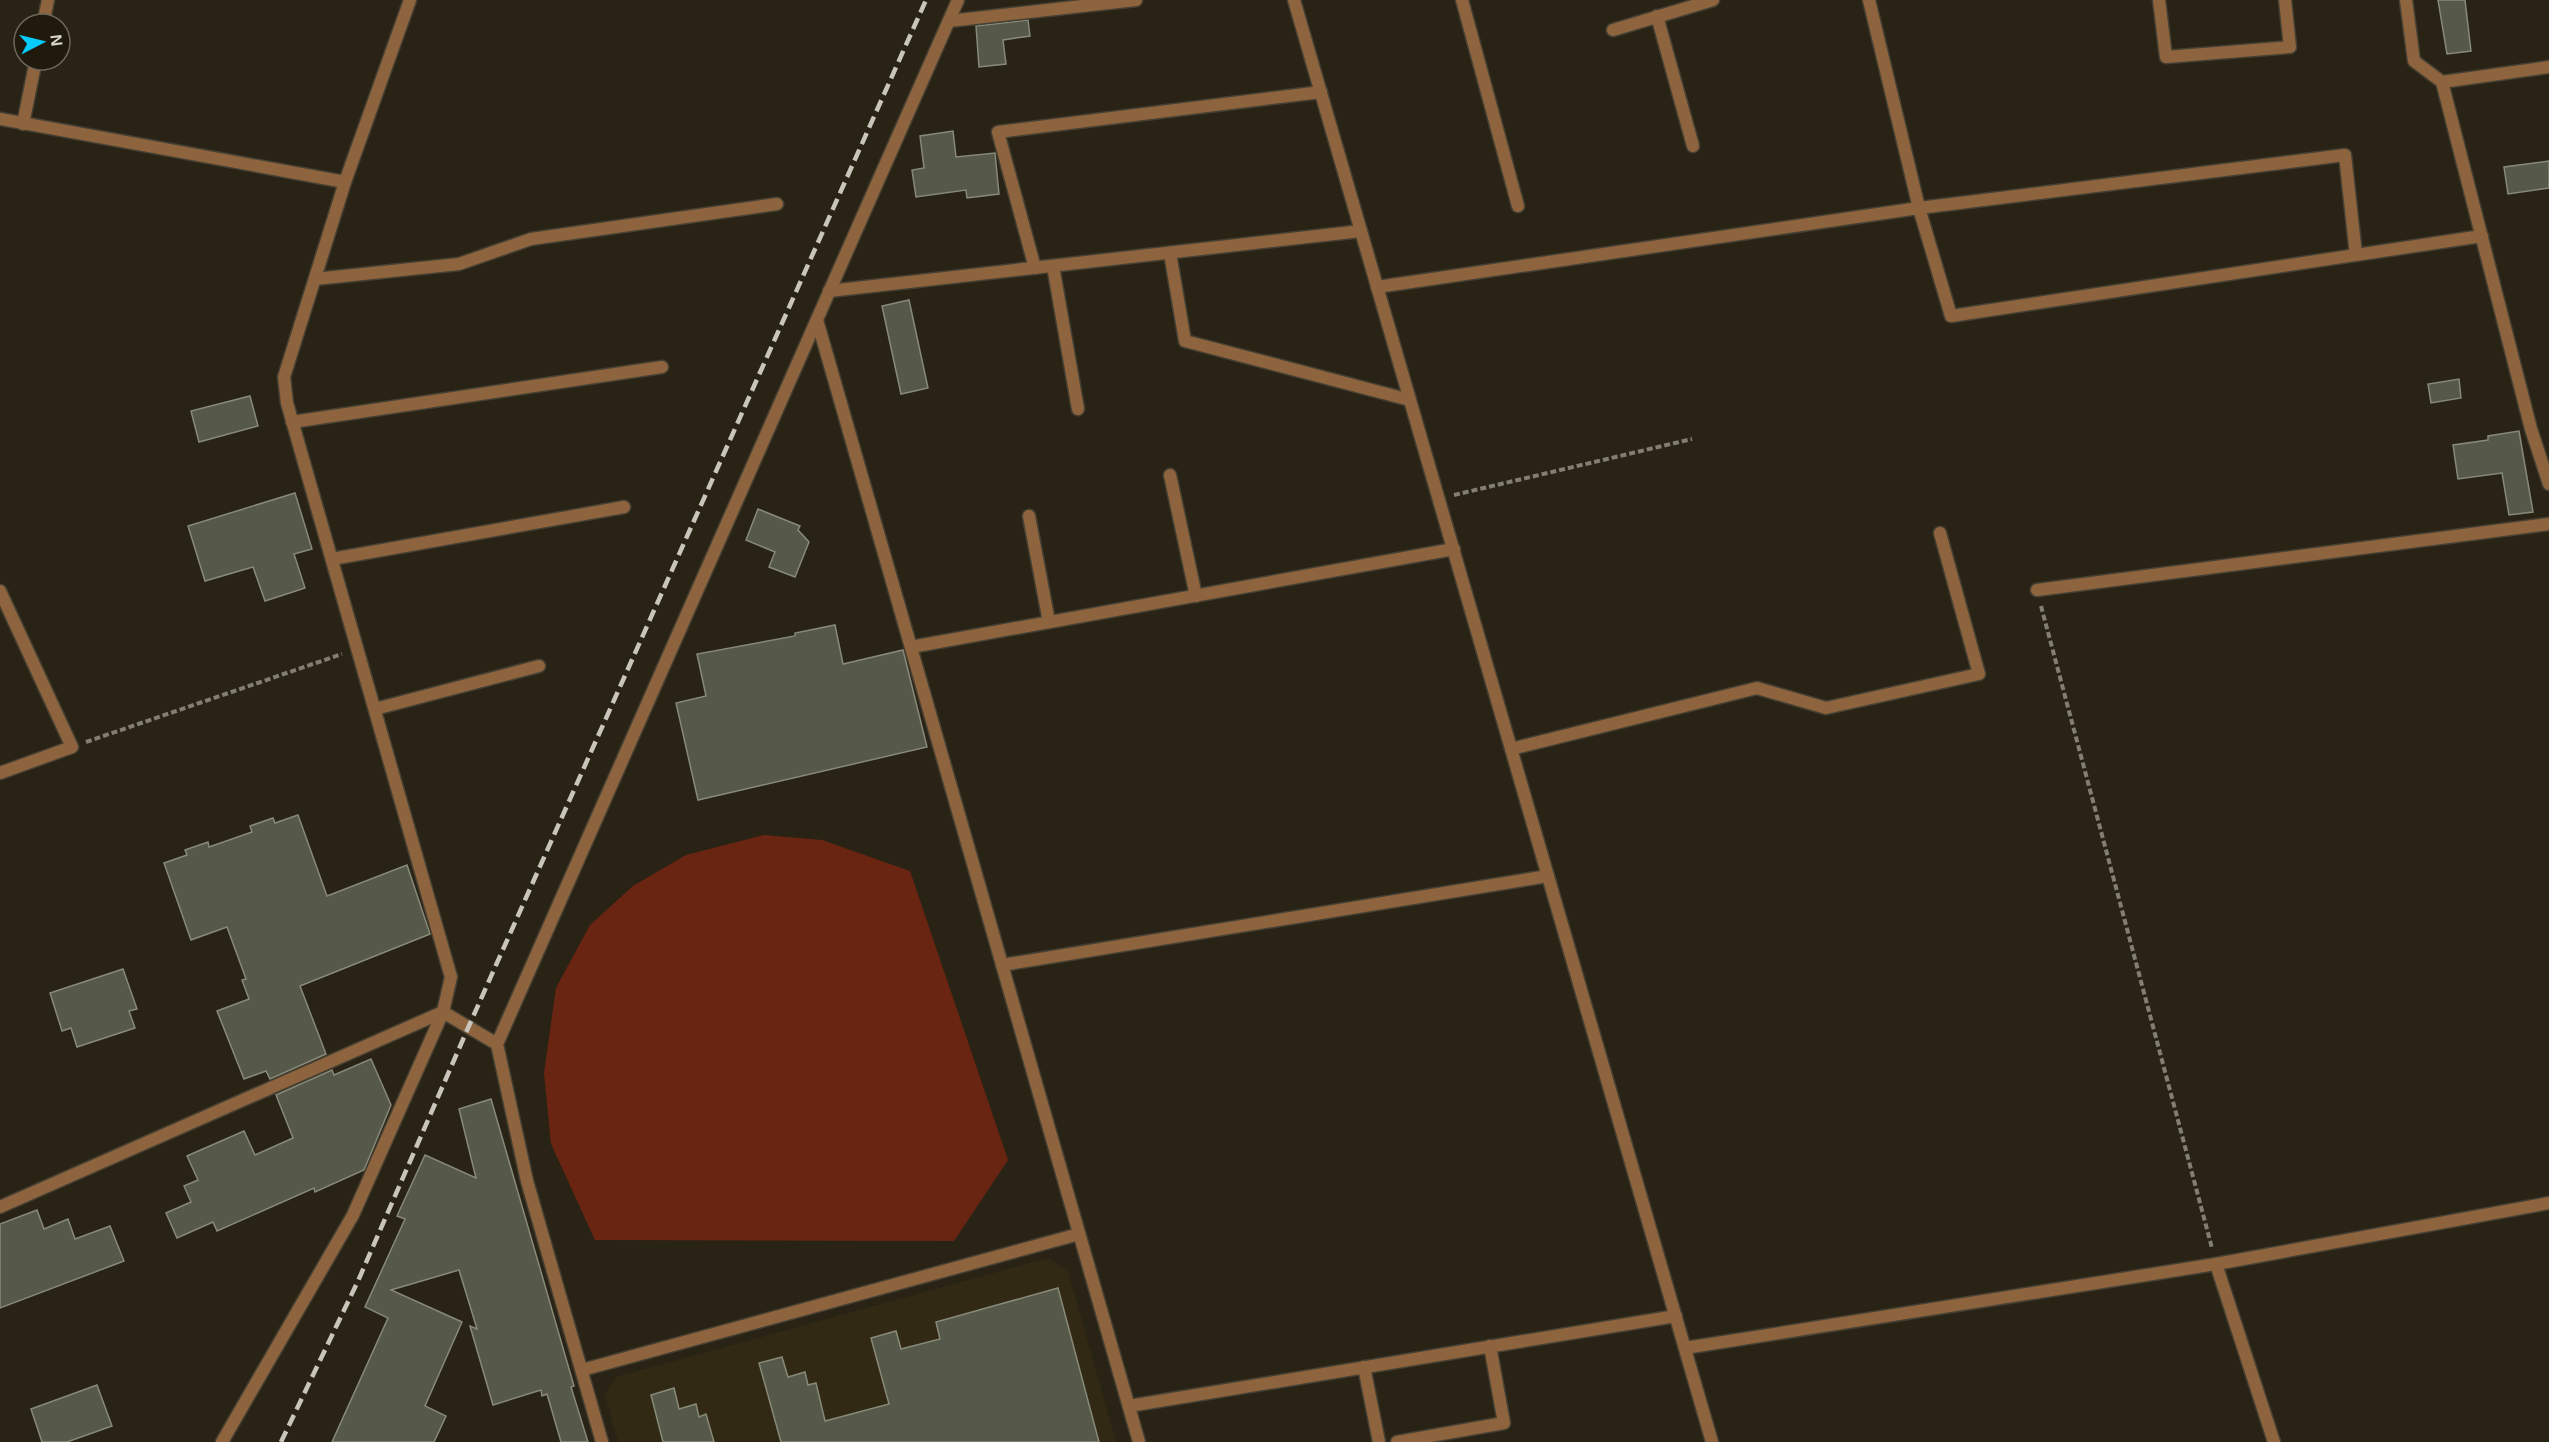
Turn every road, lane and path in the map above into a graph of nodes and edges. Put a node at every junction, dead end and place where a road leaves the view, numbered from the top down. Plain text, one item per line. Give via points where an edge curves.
1 (410, 0) edge
2 (958, 0) edge
3 (1136, 0) edge
4 (1294, 0) edge
5 (1462, 0) edge
6 (1713, 0) edge
7 (1869, 0) edge
8 (2159, 0) edge
9 (2285, 0) edge
10 (2406, 0) edge
11 (1657, 16) junction
12 (949, 21) junction
13 (1613, 30) dead end
14 (2549, 67) edge
15 (33, 72) edge
16 (2442, 82) junction
17 (1321, 92) junction
18 (0, 119) edge
19 (22, 124) junction
20 (1693, 146) dead end
21 (345, 182) junction
22 (777, 204) dead end
23 (1518, 206) dead end
24 (1919, 208) junction
25 (1361, 231) junction
26 (2482, 236) junction
27 (1170, 253) junction
28 (2356, 255) junction
29 (1053, 266) junction
30 (1035, 268) junction
31 (315, 279) junction
32 (1377, 288) junction
33 (829, 291) junction
34 (817, 320) junction
35 (662, 367) dead end
36 (1410, 400) junction
37 (1078, 409) dead end
38 (292, 422) junction
39 (1692, 439) dead end
40 (1170, 475) dead end
41 (2549, 484) edge
42 (1439, 499) junction
43 (624, 507) dead end
44 (1029, 516) dead end
45 (2549, 524) edge
46 (1940, 532) dead end
47 (1454, 549) junction
48 (332, 559) junction
49 (2037, 590) joint
50 (0, 591) edge
51 (1196, 596) junction
52 (1049, 622) junction
53 (911, 647) junction
54 (357, 648) junction
55 (539, 666) dead end
56 (375, 709) junction
57 (72, 747) junction
58 (1511, 749) junction
59 (0, 773) edge
60 (1548, 876) junction
61 (1002, 965) junction
62 (443, 1012) junction
63 (497, 1044) junction
64 (2549, 1203) edge
65 (0, 1207) edge
66 (1079, 1234) junction
67 (2216, 1264) junction
68 (1676, 1316) junction
69 (1490, 1346) junction
70 (1685, 1348) junction
71 (1364, 1367) junction
72 (582, 1370) junction
73 (1129, 1406) junction
74 (222, 1442) edge
75 (602, 1442) edge
76 (1139, 1442) edge
77 (1379, 1442) edge
78 (1397, 1442) edge
79 (1712, 1442) edge
80 (2274, 1442) edge

1 - 21 street
2 - 12 street
3 - 12 street
4 - 17 street
5 - 23 street
6 - 11 street
7 - 24 street
8 - 9 street via 2166,57 2290,47
10 - 16 street via 2414,61
11 - 13 street
11 - 20 street
12 - 33 street
14 - 16 street
15 - 19 street
16 - 26 street
17 - 25 street
17 - 30 street via 998,132
18 - 19 street
19 - 21 street
21 - 31 street
22 - 31 street via 531,239 459,264
24 - 28 street via 1952,316
24 - 28 street via 2344,155
24 - 32 street
25 - 27 street
25 - 32 street
26 - 28 street
26 - 41 street via 2531,429
27 - 29 street
27 - 36 street via 1185,341
29 - 30 street
29 - 37 street
30 - 33 street
31 - 38 street via 284,377
32 - 36 street
33 - 34 street
34 - 53 street
34 - 63 street
35 - 38 street
36 - 42 street
38 - 48 street
39 - 42 path
40 - 51 street
42 - 47 street
43 - 48 street
44 - 52 street
45 - 49 street
46 - 58 street via 1979,674 1826,708 1757,688
47 - 51 street
47 - 58 street
48 - 54 street
49 - 67 path
50 - 57 street
51 - 52 street
52 - 53 street
53 - 61 street
54 - 56 street
54 - 57 path
55 - 56 street
56 - 62 street via 451,977
57 - 59 street
58 - 60 street
60 - 61 street
60 - 68 street
61 - 66 street
62 - 63 street
62 - 65 street
62 - 74 street via 353,1215
63 - 72 street via 527,1181
64 - 67 street
66 - 72 street
66 - 73 street
67 - 70 street
67 - 80 street
68 - 69 street
68 - 70 street
69 - 71 street
69 - 78 street via 1504,1423
70 - 79 street
71 - 73 street
71 - 77 street
72 - 75 street
73 - 76 street

